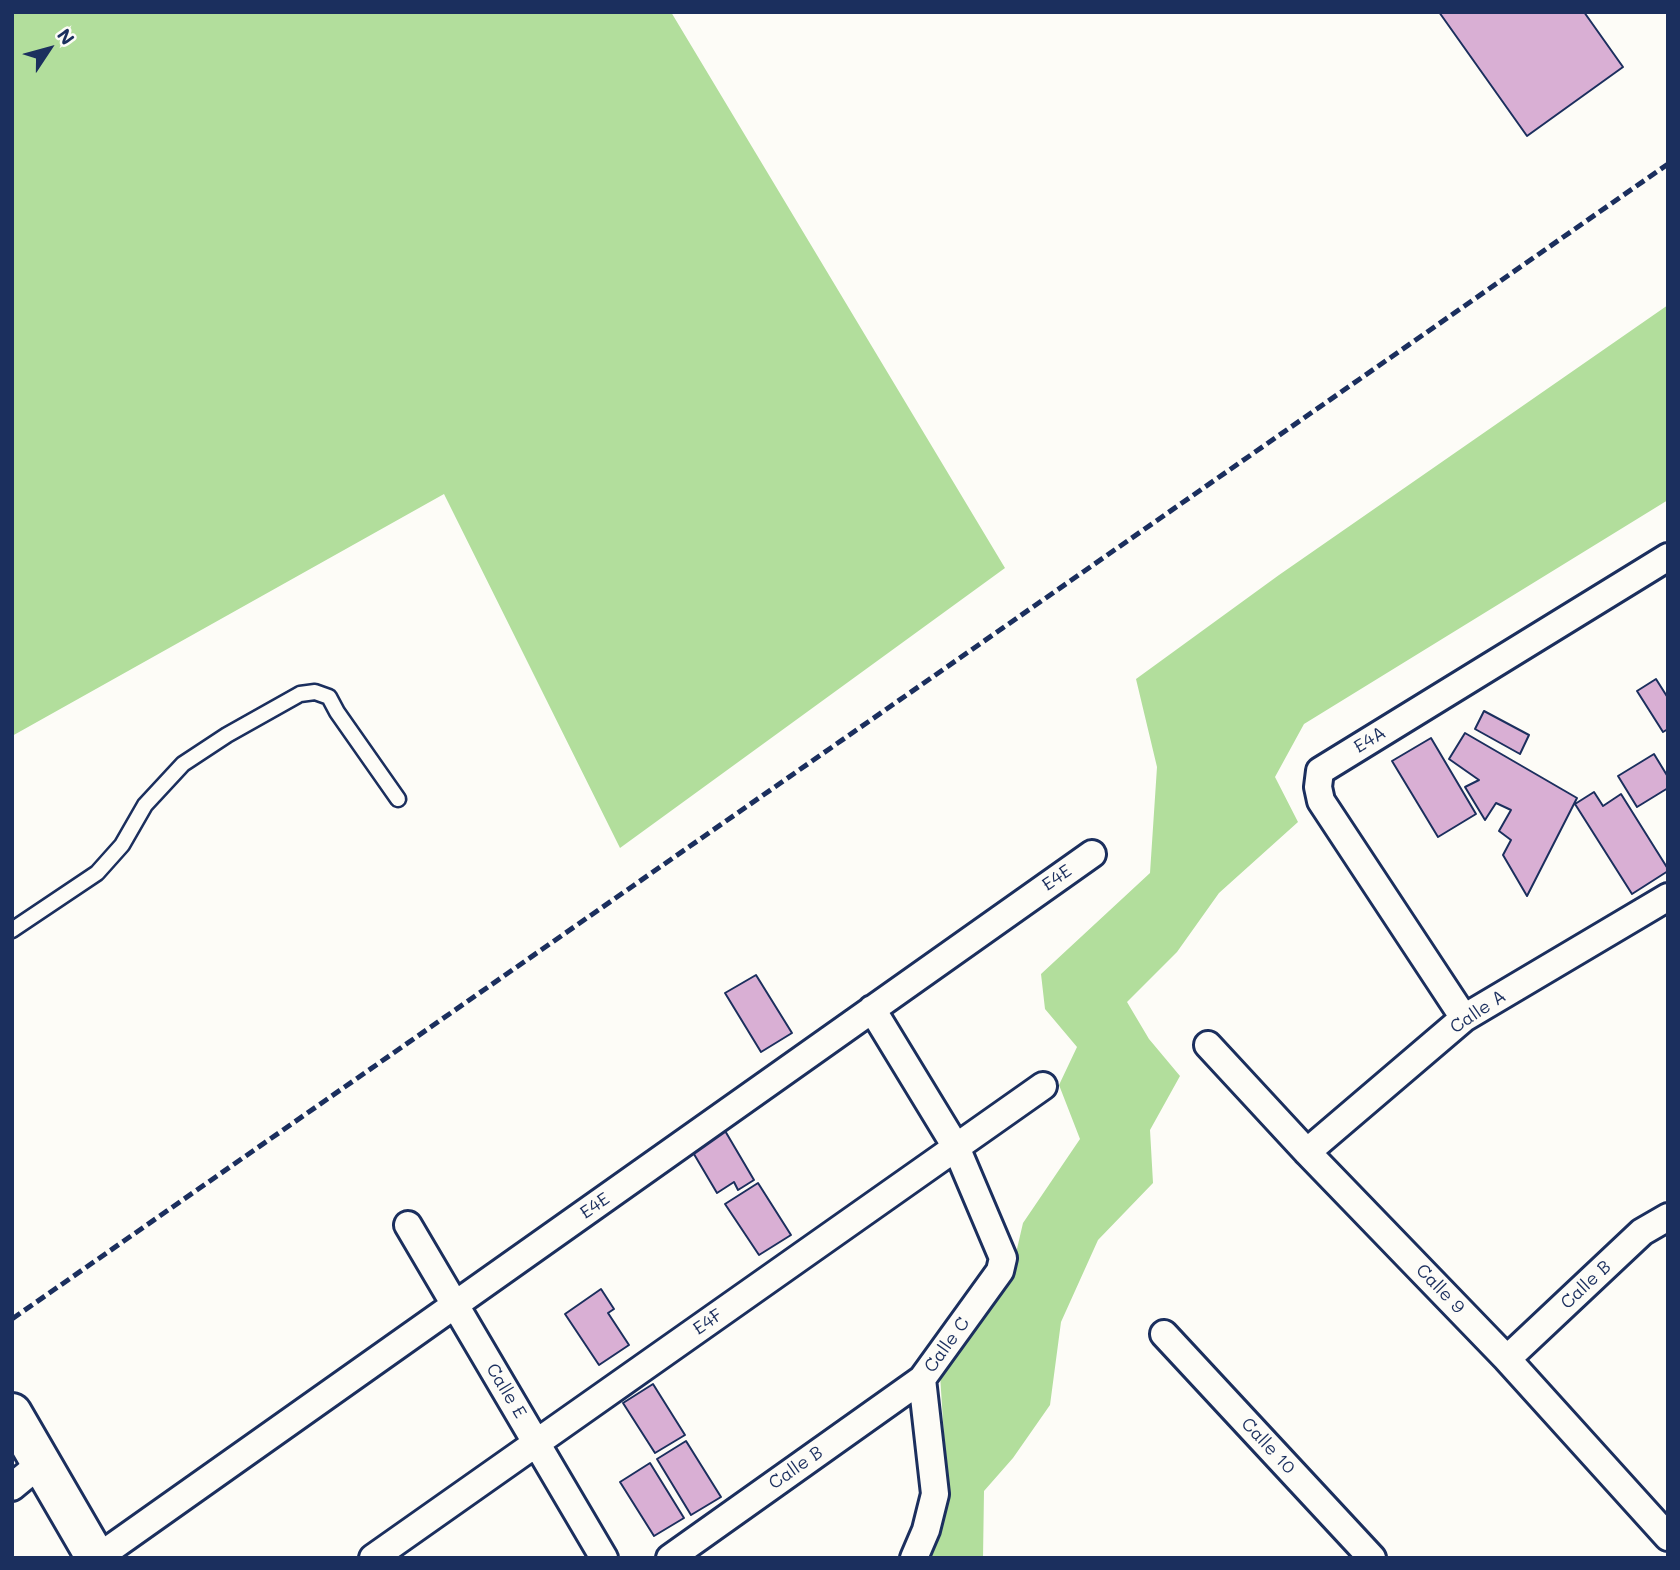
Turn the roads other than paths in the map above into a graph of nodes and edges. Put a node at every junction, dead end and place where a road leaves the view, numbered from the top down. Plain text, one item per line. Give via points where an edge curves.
1 (1668, 557) edge
2 (398, 800) dead end
3 (1092, 853) dead end
4 (1668, 897) edge
5 (12, 930) edge
6 (872, 1009) junction
7 (1464, 1018) junction
8 (1208, 1045) dead end
9 (1042, 1086) dead end
10 (956, 1147) junction
11 (1307, 1152) junction
12 (1668, 1217) edge
13 (408, 1225) dead end
14 (455, 1305) junction
15 (1164, 1334) dead end
16 (1507, 1359) junction
17 (922, 1379) junction
18 (12, 1413) edge
19 (537, 1443) junction
20 (41, 1463) junction
21 (12, 1487) edge
22 (1668, 1537) edge
23 (97, 1558) edge
24 (373, 1558) edge
25 (604, 1558) edge
26 (670, 1558) edge
27 (914, 1558) edge
28 (1372, 1558) edge

1 - 7 street, E4A via 1320,771 1321,801
2 - 5 lane via 330,697 300,694 183,764 145,805 122,845 97,873
3 - 6 street, E4E
4 - 7 street, Calle A
6 - 10 street
6 - 14 street, E4E
7 - 11 street, Calle A
8 - 11 street, Calle 9
9 - 10 street, E4F
10 - 17 street, Calle C via 1003,1258 1000,1270
10 - 19 street, E4F
11 - 16 street, Calle 9
12 - 16 street, Calle B via 1642,1232
13 - 14 street, Calle E
14 - 19 street, Calle E
14 - 23 street, E4E
15 - 28 street, Calle 10
16 - 22 street, Calle 9
17 - 26 street, Calle B
17 - 27 street, Calle C via 935,1493
18 - 20 street
19 - 24 street, E4F
19 - 25 street, Calle E
20 - 21 street
20 - 23 street

